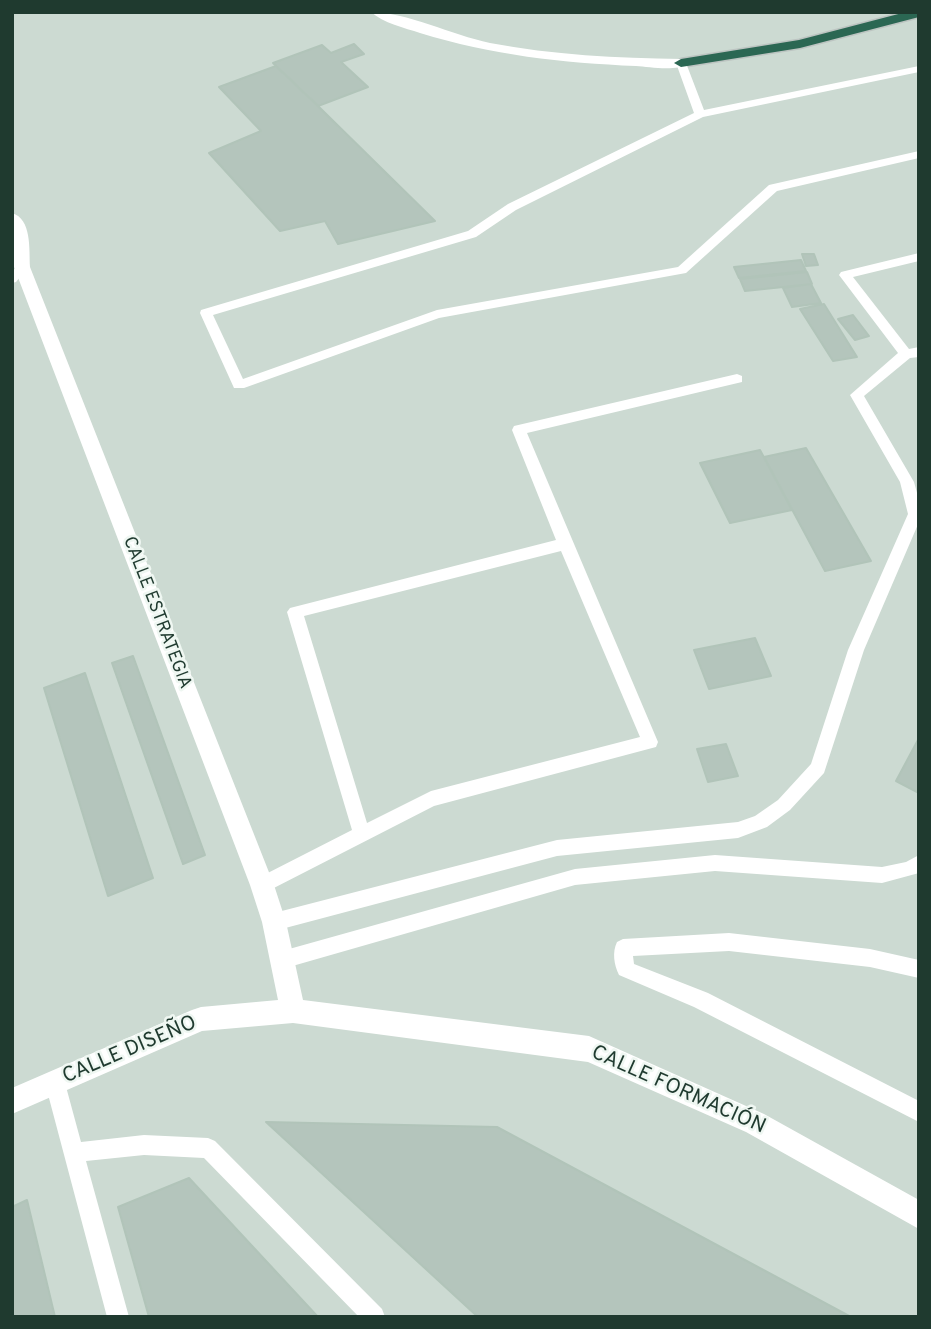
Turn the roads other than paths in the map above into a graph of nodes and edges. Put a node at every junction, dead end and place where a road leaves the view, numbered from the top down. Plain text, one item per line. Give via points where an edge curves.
1 (378, 12) edge
2 (919, 13) edge
3 (681, 63) junction
4 (919, 69) edge
5 (700, 114) junction
6 (919, 155) edge
7 (12, 218) edge
8 (919, 257) edge
9 (16, 272) edge
10 (912, 353) edge
11 (737, 379) dead end
12 (565, 544) junction
13 (362, 834) junction
14 (919, 863) edge
15 (262, 885) junction
16 (274, 922) junction
17 (282, 960) junction
18 (919, 969) edge
19 (293, 1011) junction
20 (55, 1083) junction
21 (12, 1101) edge
22 (919, 1112) edge
23 (76, 1152) junction
24 (919, 1215) edge
25 (118, 1317) edge
26 (374, 1317) edge

1 - 3 street via 407,25 487,47 575,61
2 - 3 highway via 800,44
3 - 5 lane
4 - 5 lane
5 - 6 lane via 512,207 472,234 206,313 239,385 436,314 682,270 773,188
7 - 9 street, CALLE ESTRATEGIA via 18,224
8 - 10 lane via 845,275
9 - 15 street, CALLE ESTRATEGIA
10 - 16 lane via 857,396 907,482 915,514 856,650 818,768 785,805 761,822 738,830 557,848
11 - 12 lane via 519,430
12 - 13 lane via 296,612
12 - 13 lane via 650,742 431,799
13 - 15 lane
14 - 17 lane via 882,875 715,863 575,877
15 - 16 street, CALLE ESTRATEGIA
16 - 17 street, CALLE ESTRATEGIA
17 - 19 street, CALLE ESTRATEGIA
18 - 22 lane via 870,958 729,942 623,948 625,968 701,1000
19 - 20 street, CALLE DISEÑO via 201,1019
19 - 24 street, CALLE FORMACIÓN via 589,1049 755,1123
20 - 21 street, CALLE DISEÑO
20 - 23 lane
23 - 25 lane
23 - 26 lane via 144,1145 208,1148

